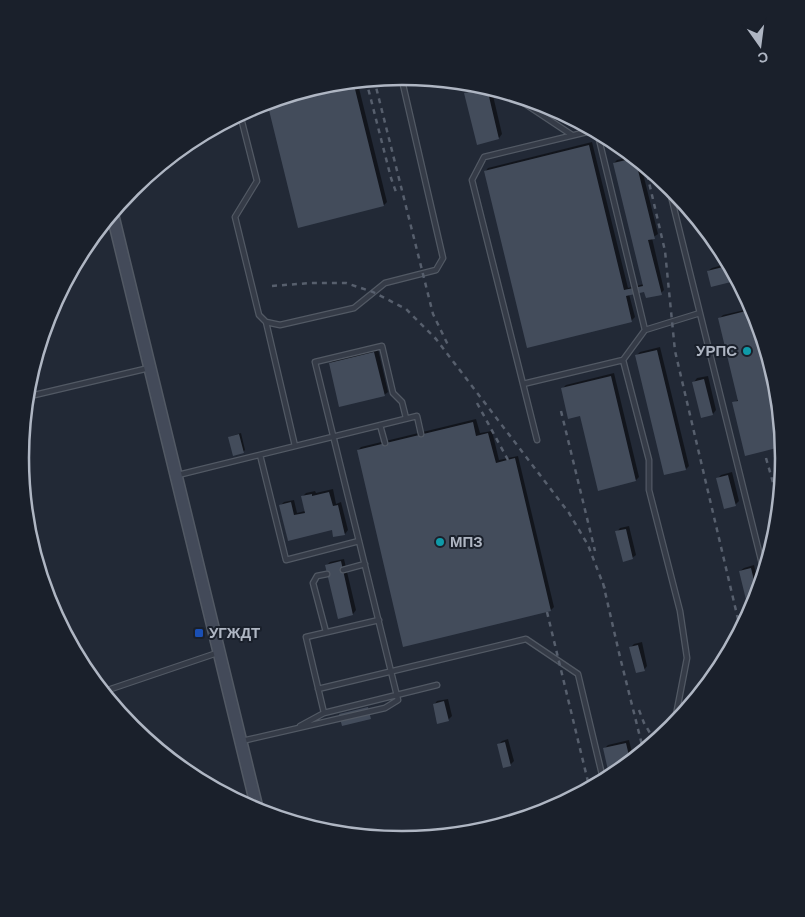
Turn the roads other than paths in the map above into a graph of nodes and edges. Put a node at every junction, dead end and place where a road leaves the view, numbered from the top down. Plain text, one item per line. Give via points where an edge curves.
1 (403, 85) edge
2 (530, 107) edge
3 (242, 121) edge
4 (586, 133) edge
5 (572, 136) junction
6 (598, 141) edge
7 (672, 199) edge
8 (114, 221) edge
9 (700, 313) junction
10 (266, 322) junction
11 (645, 330) junction
12 (623, 360) junction
13 (150, 368) junction
14 (523, 384) junction
15 (34, 395) edge
16 (406, 418) junction
17 (380, 425) junction
18 (421, 434) dead end
19 (333, 436) junction
20 (537, 440) dead end
21 (385, 443) dead end
22 (295, 446) junction
23 (260, 455) junction
24 (176, 475) junction
25 (359, 541) junction
26 (365, 564) junction
27 (761, 564) edge
28 (343, 570) dead end
29 (327, 574) dead end
30 (378, 620) junction
31 (326, 632) junction
32 (219, 652) junction
33 (391, 671) junction
34 (437, 685) dead end
35 (318, 689) junction
36 (109, 690) edge
37 (397, 695) junction
38 (324, 713) junction
39 (676, 713) edge
40 (295, 729) junction
41 (241, 742) junction
42 (602, 774) edge
43 (256, 802) edge

1 - 10 lane via 443,258 436,270 386,283 354,308 280,325
2 - 5 lane
3 - 10 lane via 257,182 235,217 259,315
4 - 5 lane
5 - 14 lane via 484,157 472,180
6 - 11 lane
7 - 9 lane
8 - 13 street
9 - 11 lane
9 - 27 lane
10 - 22 lane
11 - 12 lane
12 - 14 lane
12 - 39 lane via 649,460 649,490 680,611 687,658
13 - 15 lane
13 - 24 street
14 - 20 lane
16 - 17 lane
16 - 18 lane via 417,416
16 - 19 lane via 402,402 393,393 382,346 315,362
17 - 19 lane
17 - 21 lane
19 - 22 lane
19 - 25 lane
22 - 23 lane
23 - 24 lane
23 - 25 lane via 286,560
24 - 32 street
25 - 26 lane
26 - 28 lane
26 - 30 lane
29 - 31 lane via 317,576 313,583
30 - 31 lane
30 - 33 lane
31 - 35 lane via 306,637
32 - 36 lane
32 - 41 street
33 - 35 lane
33 - 37 lane
33 - 42 lane via 526,639 578,674
34 - 37 lane
35 - 38 lane
37 - 38 lane
37 - 40 lane via 398,700 385,708
38 - 40 lane
40 - 41 lane
41 - 43 street

